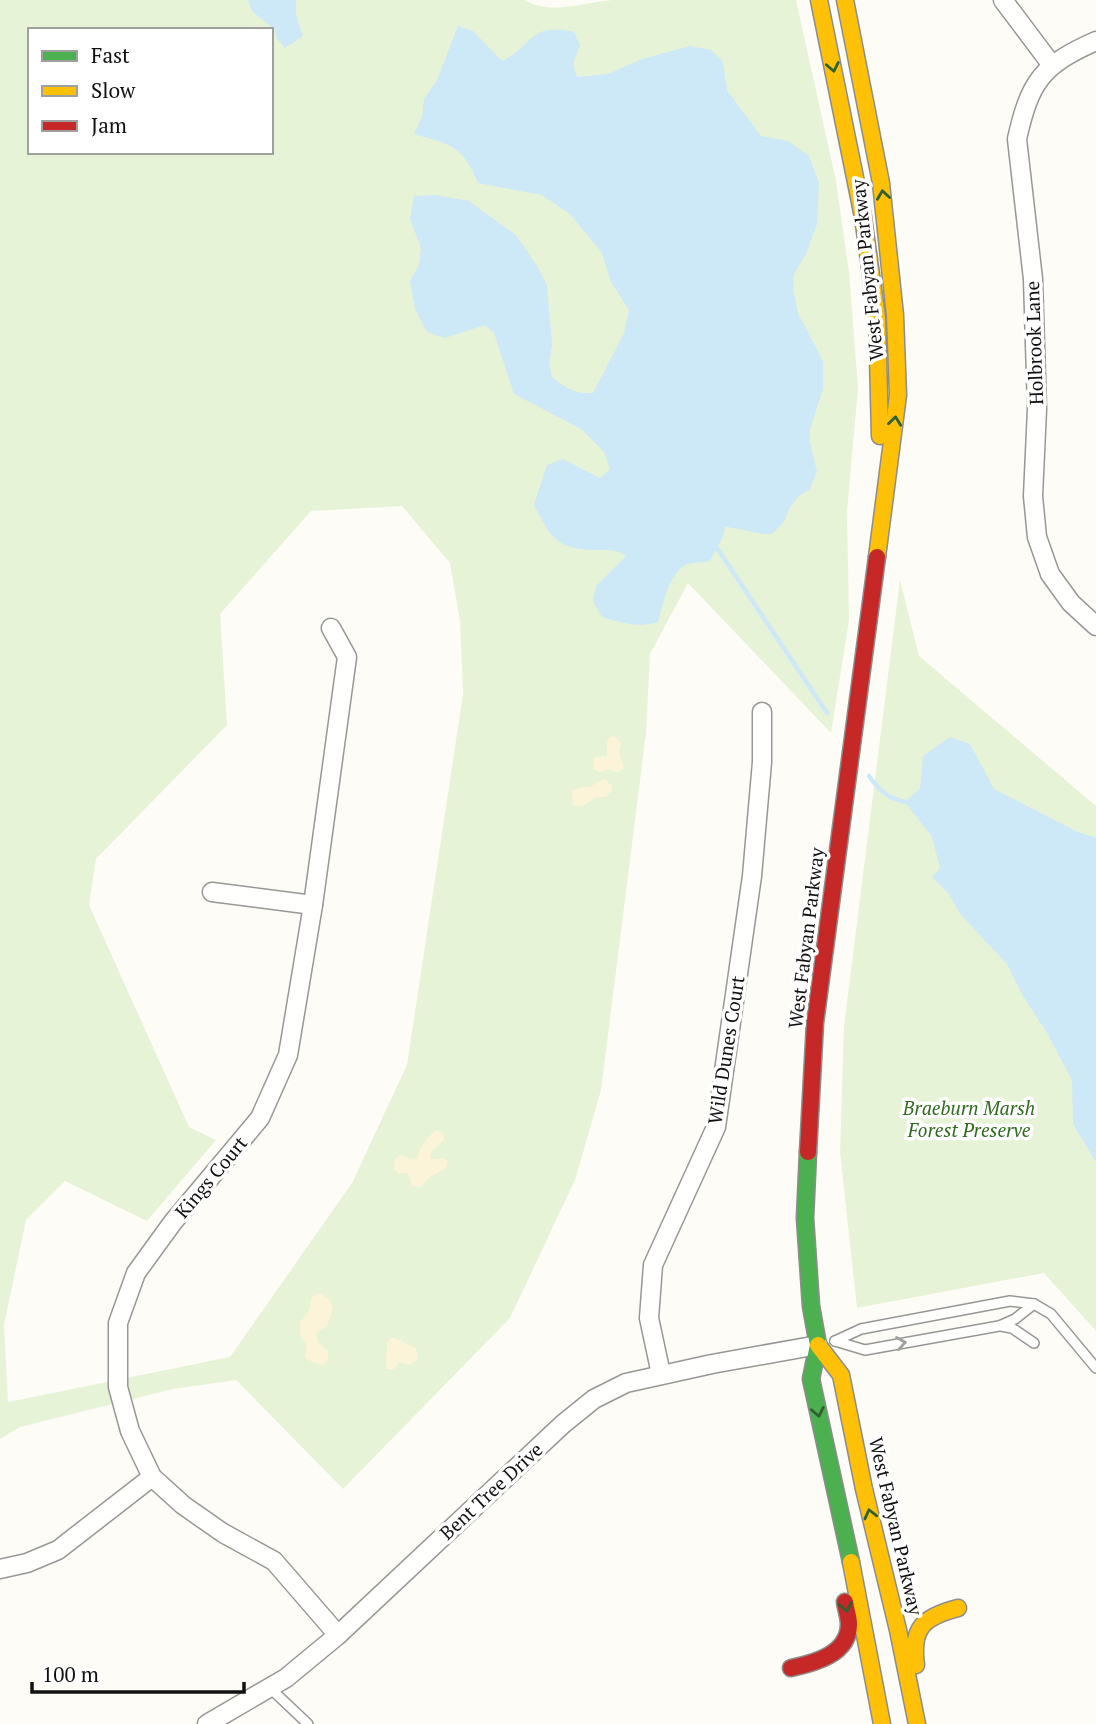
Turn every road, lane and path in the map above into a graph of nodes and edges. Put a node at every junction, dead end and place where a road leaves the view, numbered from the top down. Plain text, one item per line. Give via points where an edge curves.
1 (819, 0) edge
2 (845, 0) edge
3 (1003, 0) edge
4 (1096, 41) edge
5 (1051, 64) junction
6 (881, 538) junction
7 (1091, 621) edge
8 (331, 628) dead end
9 (762, 712) dead end
10 (212, 892) dead end
11 (313, 905) junction
12 (1034, 1304) junction
13 (999, 1326) junction
14 (1034, 1343) dead end
15 (818, 1345) junction
16 (1096, 1368) edge
17 (661, 1374) junction
18 (824, 1443) junction
19 (152, 1477) junction
20 (0, 1569) edge
21 (958, 1608) dead end
22 (338, 1635) junction
23 (791, 1668) dead end
24 (270, 1688) junction
25 (207, 1724) edge
26 (308, 1724) edge
27 (882, 1724) edge
28 (917, 1724) edge
29 (928, 1724) edge

1 -> 6 main road, West Fabyan Parkway via 863,217 877,318
6 -> 2 main road, West Fabyan Parkway via 898,395 897,314 881,180
3 - 5 street
4 - 5 street
5 - 7 street, Holbrook Lane via 1032,88 1017,139 1033,279 1037,409 1033,496 1037,537 1050,574
6 - 15 main road, West Fabyan Parkway via 815,1023 805,1218
8 - 11 street, Kings Court via 347,657
9 - 17 street, Wild Dunes Court via 752,876 716,1127 653,1265 649,1318
10 - 11 street
11 - 19 street, Kings Court via 288,1055 260,1118 136,1273 118,1323 118,1387 130,1431
12 - 13 lane
12 -> 13 lane via 1010,1301 861,1329 835,1341 865,1350
12 - 16 lane via 1051,1314
13 - 14 lane via 1012,1328
15 - 17 street, Bent Tree Drive
15 -> 18 main road, West Fabyan Parkway via 811,1379
28 -> 15 main road, West Fabyan Parkway via 841,1374
17 - 22 street, Bent Tree Drive via 626,1383 594,1399 563,1424
18 -> 23 main road via 823,1494 849,1626 829,1656
18 - 27 main road, West Fabyan Parkway
19 - 20 street via 58,1550
19 - 22 street, Kings Court via 183,1505 274,1561
21 - 29 main road via 929,1617 914,1642
22 - 24 street, Bent Tree Drive
24 - 25 street, Bent Tree Drive
24 - 26 lane

